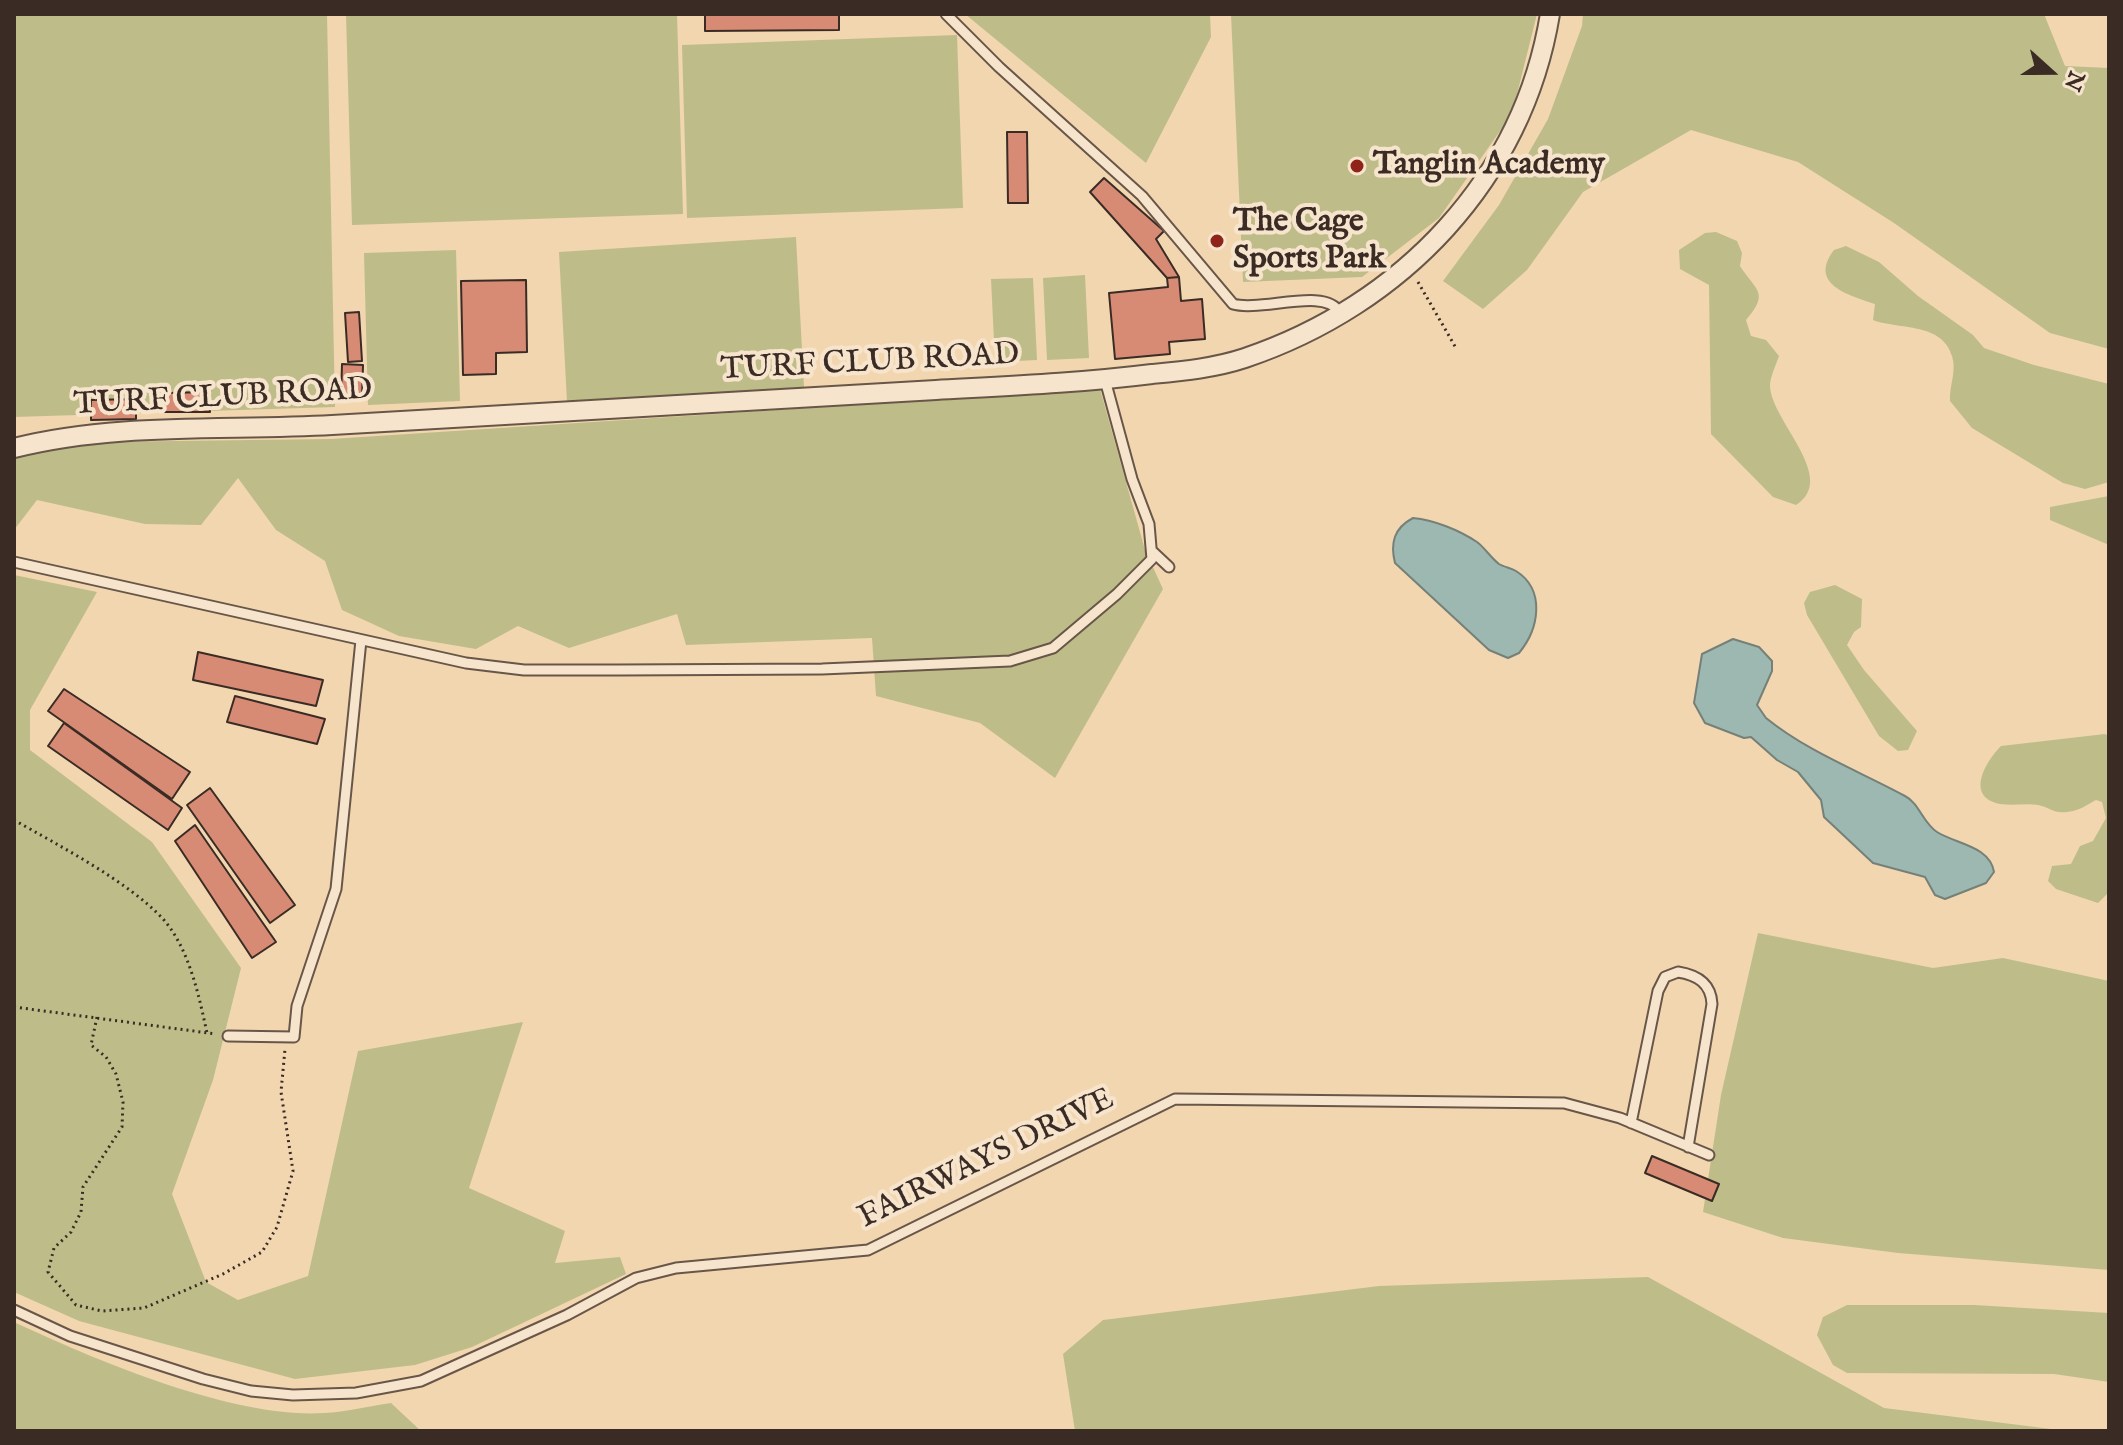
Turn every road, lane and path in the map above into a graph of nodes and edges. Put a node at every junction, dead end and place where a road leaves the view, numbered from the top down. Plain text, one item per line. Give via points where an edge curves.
1 (946, 14) edge
2 (1550, 14) edge
3 (1410, 268) junction
4 (1339, 312) junction
5 (1456, 348) dead end
6 (1105, 380) junction
7 (14, 448) edge
8 (1153, 552) junction
9 (14, 562) edge
10 (1169, 567) dead end
11 (361, 640) junction
12 (14, 820) edge
13 (16, 1007) edge
14 (97, 1017) junction
15 (228, 1036) dead end
16 (286, 1037) junction
17 (1631, 1123) junction
18 (1688, 1147) junction
19 (1709, 1155) dead end
20 (14, 1310) edge

1 - 4 lane via 1142,196 1233,304 1323,300
2 - 3 street, TURF CLUB ROAD via 1538,72 1514,134 1467,205
3 - 4 street, TURF CLUB ROAD
3 - 5 path
4 - 6 street, TURF CLUB ROAD via 1243,359
6 - 7 street, TURF CLUB ROAD via 356,424 68,435
6 - 8 lane
8 - 10 lane
8 - 11 lane via 1117,594 1053,648 1010,661 822,669 524,670
9 - 11 lane
11 - 16 lane via 336,889 297,1006 294,1037
12 - 14 path via 127,890 163,919 189,969 207,1033
13 - 14 path
14 - 16 path via 91,1045 116,1074 122,1127 83,1187 81,1212 54,1248 48,1272 76,1305 102,1311 144,1308 262,1252 277,1227 293,1171 281,1092
15 - 16 lane
17 - 18 lane, FAIRWAYS DRIVE
17 - 18 lane via 1654,1000 1665,977 1687,973 1704,982 1712,1004
17 - 20 lane, FAIRWAYS DRIVE via 1564,1103 1175,1099 868,1250 676,1268 636,1278 421,1381 356,1393 251,1391 70,1336
18 - 19 lane, FAIRWAYS DRIVE

